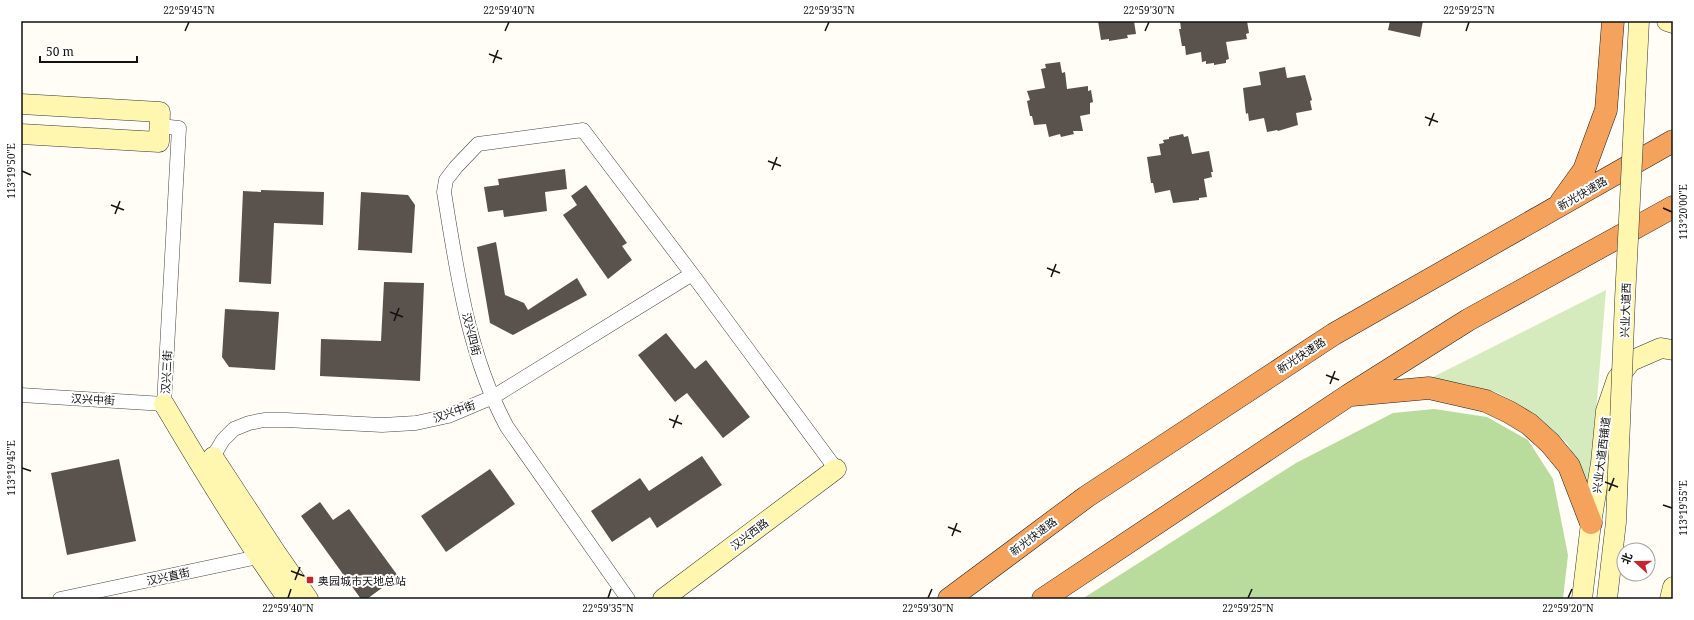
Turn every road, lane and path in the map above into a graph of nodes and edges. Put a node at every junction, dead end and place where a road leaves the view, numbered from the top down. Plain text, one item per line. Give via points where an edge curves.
1 (1612, 21) edge
2 (1639, 21) edge
3 (1667, 21) edge
4 (1673, 23) edge
5 (21, 104) edge
6 (160, 126) junction
7 (21, 134) edge
8 (1673, 141) edge
9 (1673, 206) edge
10 (1557, 208) junction
11 (692, 274) junction
12 (1673, 350) edge
13 (21, 395) edge
14 (1348, 395) junction
15 (493, 397) junction
16 (164, 404) junction
17 (209, 464) junction
18 (836, 469) joint
19 (1591, 523) junction
20 (267, 555) junction
21 (1673, 587) edge
22 (60, 599) edge
23 (288, 599) edge
24 (308, 599) edge
25 (628, 599) edge
26 (663, 599) edge
27 (949, 599) edge
28 (1043, 599) edge
29 (1582, 599) edge
30 (1607, 599) edge
31 (1670, 599) edge

1 - 10 highway via 1606,110 1584,170
2 - 30 street, 兴业大道西, bridge via 1616,522
3 - 4 street
5 - 6 street via 160,112
6 - 7 street via 159,142
6 - 16 street, 汉兴三街 via 179,128
8 - 10 highway, 新光快速路
9 - 14 highway via 1468,320
10 - 27 highway, 新光快速路 via 1334,334 1086,497
11 - 15 street, 汉兴中街
11 - 15 street, 汉兴四街 via 583,130 478,144 446,180 444,192 458,280 480,364
11 - 18 street
12 - 19 street, 兴业大道西铺道 via 1661,348 1631,361 1617,379 1606,411
13 - 16 street, 汉兴中街
14 - 19 highway via 1429,388 1486,402 1509,412 1529,424 1550,443 1569,466
14 - 28 highway
15 - 17 street, 汉兴中街 via 448,416 416,423 382,425 272,420 249,423 234,429 223,440
15 - 25 street, 汉兴四街 via 507,427
16 - 17 street, 汉兴三街
17 - 20 street, 汉兴三街
18 - 26 street, 汉兴西路
19 - 29 street, 兴业大道西铺道
20 - 22 street, 汉兴直街
20 - 23 street, 汉兴三街
20 - 24 street, 汉兴三街
21 - 31 street

